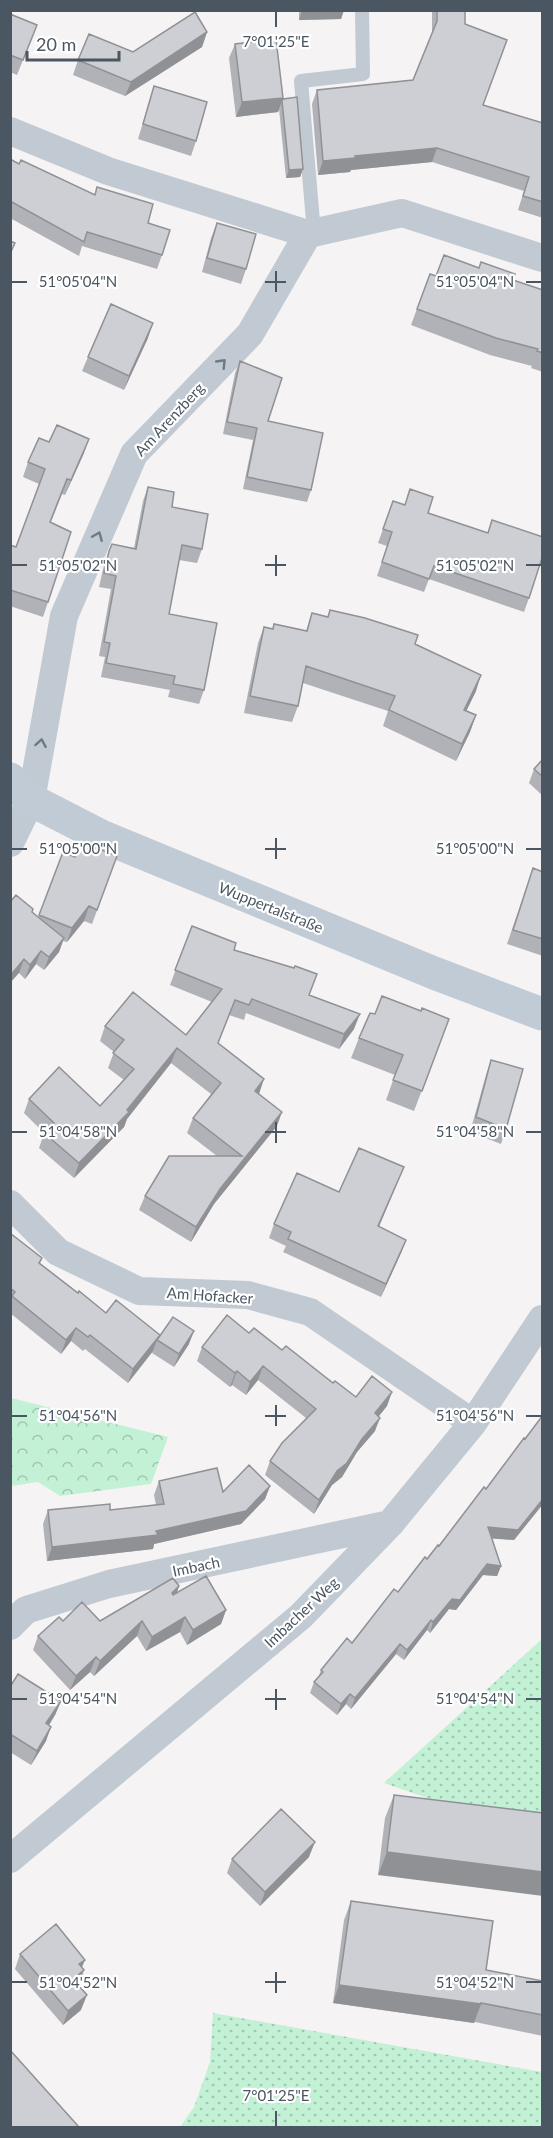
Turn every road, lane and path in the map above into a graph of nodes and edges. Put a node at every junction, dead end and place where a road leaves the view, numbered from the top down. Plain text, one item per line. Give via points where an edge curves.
1 (362, 10) edge
2 (10, 131) edge
3 (311, 234) junction
4 (543, 258) edge
5 (21, 790) edge
6 (10, 843) edge
7 (543, 1014) edge
8 (10, 1204) edge
9 (543, 1319) edge
10 (473, 1423) junction
11 (390, 1524) junction
12 (10, 1626) edge
13 (14, 1847) edge

1 - 3 lane via 363,74 301,81
2 - 3 street via 108,171
3 - 4 street via 402,213
5 -> 3 street, Am Arenzberg via 64,616 134,454 250,334
5 - 6 street
5 - 7 main road, Wuppertalstraße via 101,836 266,906
8 - 10 street, Am Hofacker via 58,1252 139,1291 248,1295 310,1312
9 - 10 street, Imbacher Weg
10 - 11 street, Imbacher Weg
11 - 12 street, Imbach via 109,1584 26,1610
11 - 13 street, Imbacher Weg via 302,1616

